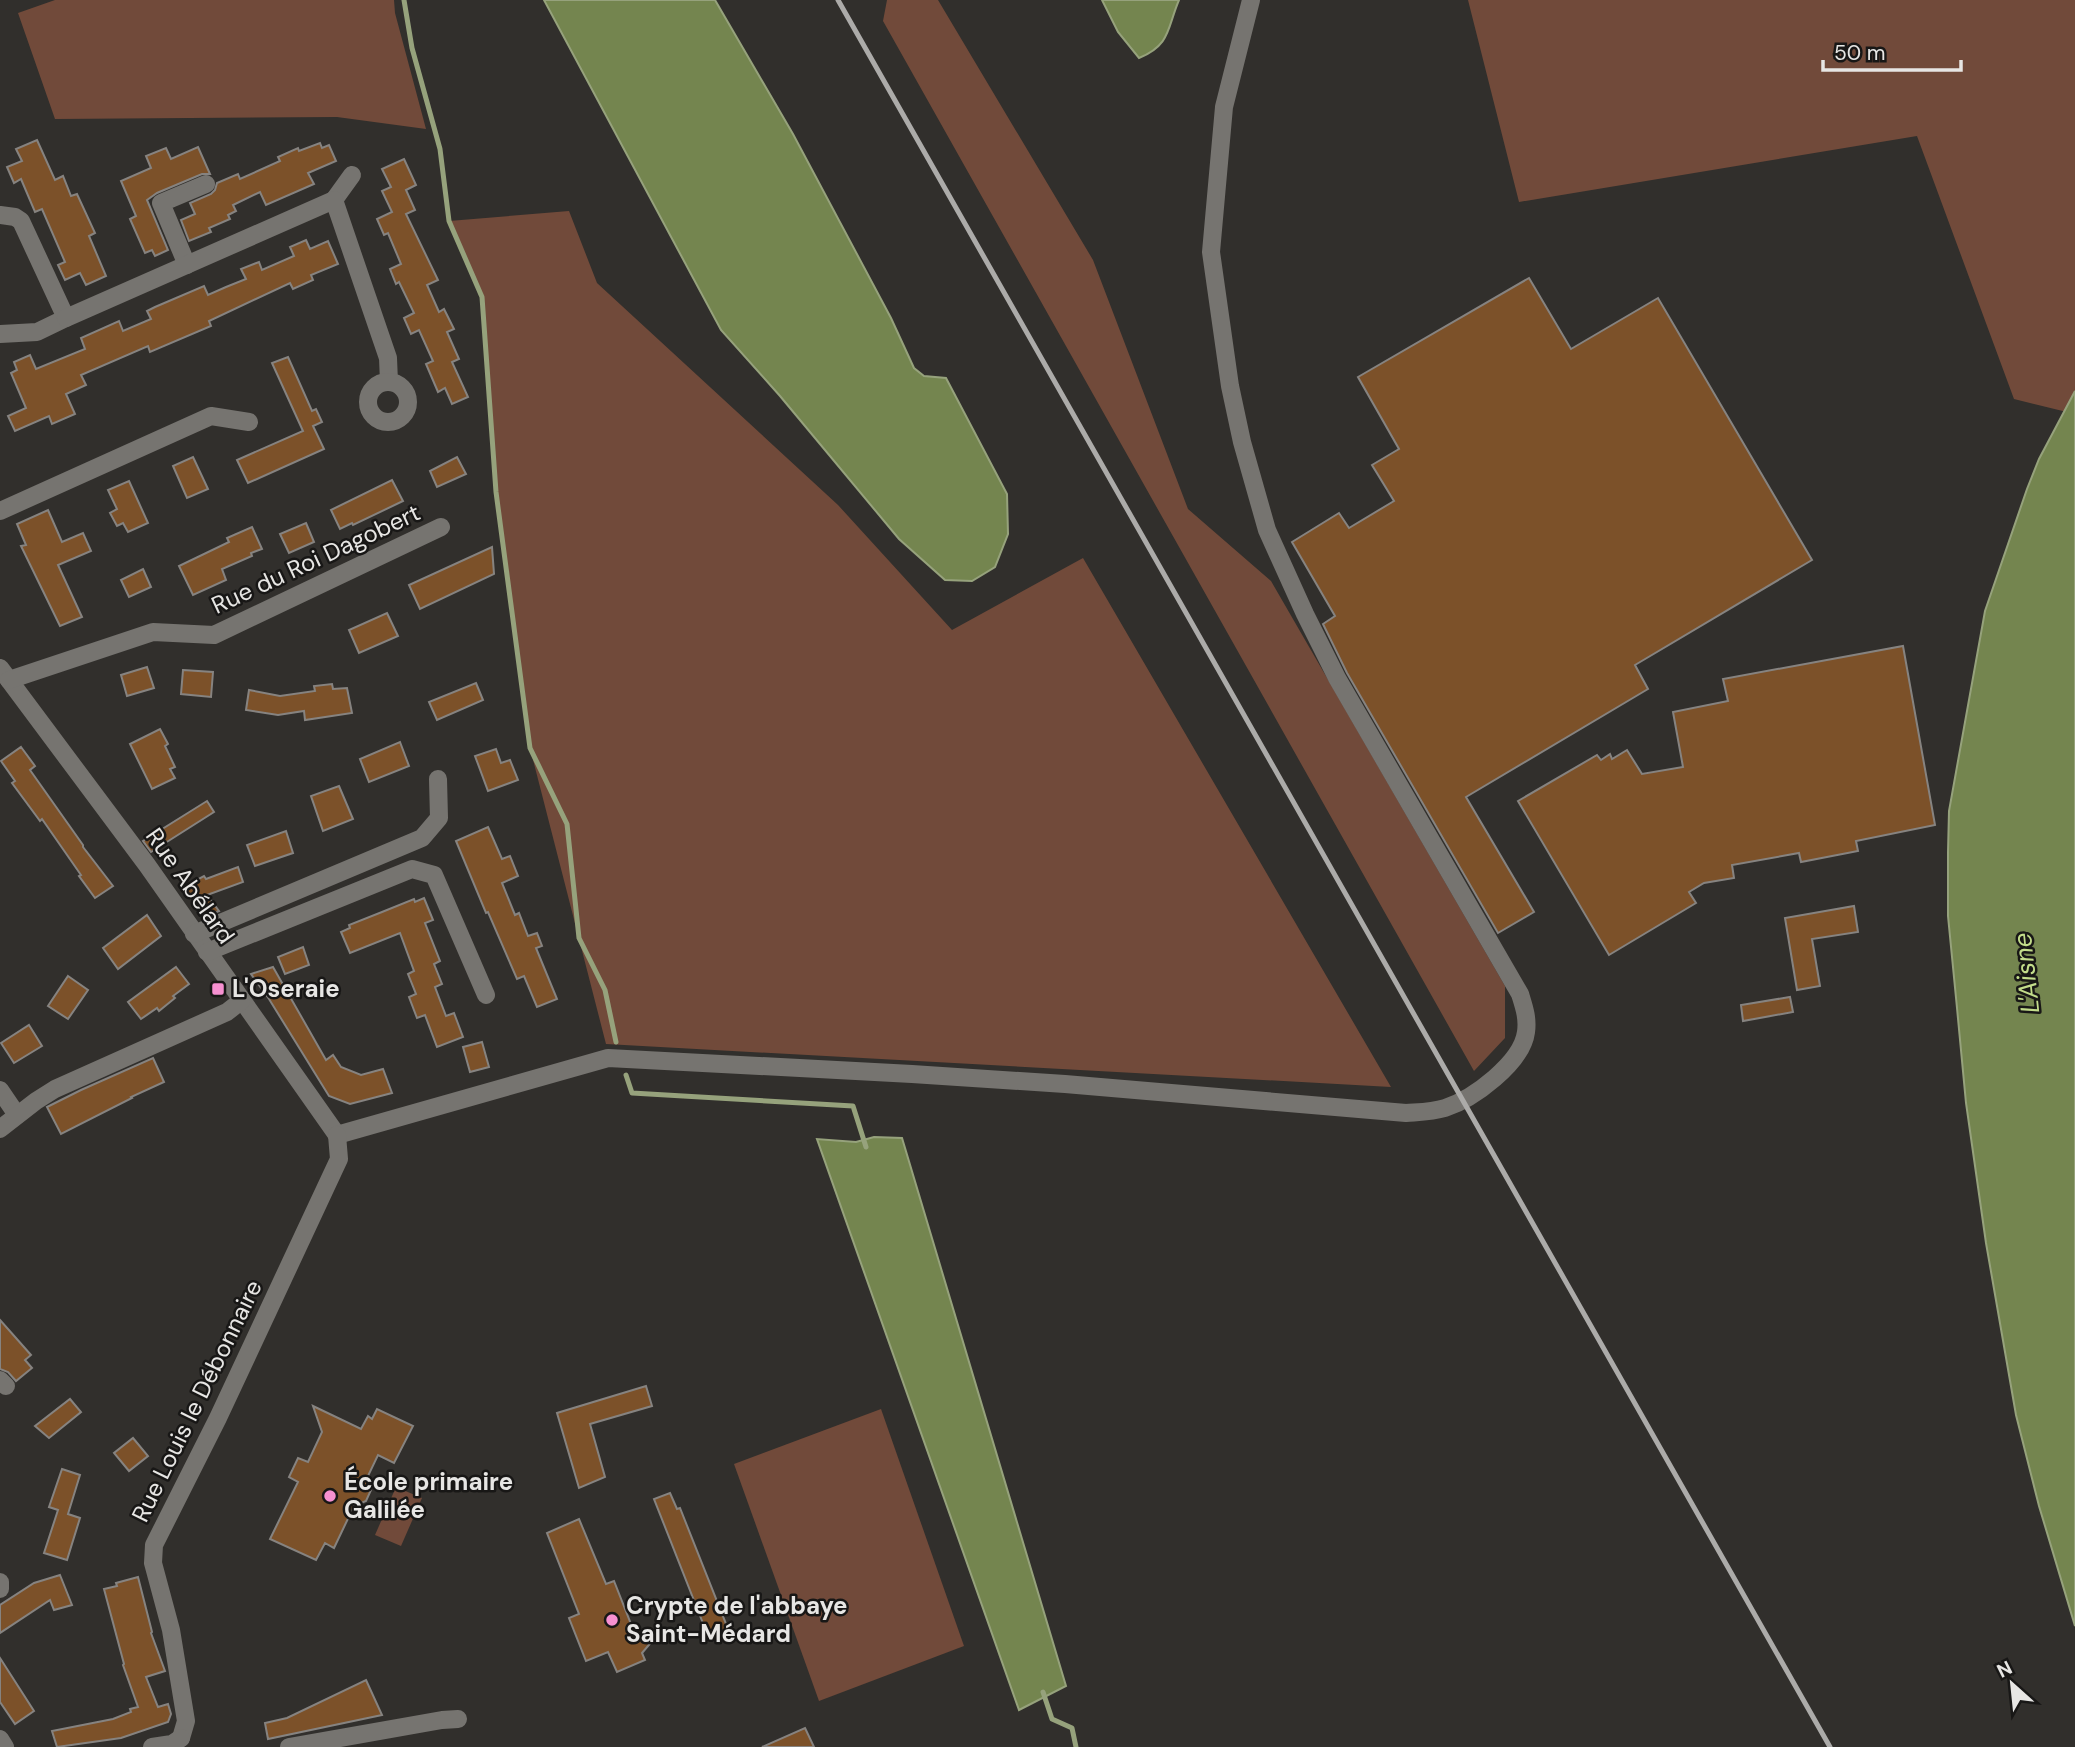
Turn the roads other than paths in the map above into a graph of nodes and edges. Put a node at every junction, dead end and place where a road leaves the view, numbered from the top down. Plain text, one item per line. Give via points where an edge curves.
1 (1251, 0) edge
2 (352, 175) dead end
3 (206, 184) dead end
4 (334, 200) junction
5 (0, 215) edge
6 (187, 265) junction
7 (66, 318) junction
8 (0, 334) edge
9 (389, 382) dead end
10 (249, 422) dead end
11 (0, 511) edge
12 (441, 527) dead end
13 (4, 674) edge
14 (438, 779) dead end
15 (194, 934) junction
16 (207, 952) junction
17 (486, 995) dead end
18 (241, 1001) junction
19 (0, 1090) edge
20 (18, 1115) junction
21 (0, 1129) edge
22 (337, 1135) junction
23 (0, 1582) edge
24 (0, 1589) edge
25 (458, 1719) dead end
26 (0, 1738) edge
27 (186, 1743) edge
28 (5, 1747) edge
29 (152, 1747) edge
30 (289, 1747) edge

1 - 22 street via 1224,107 1210,252 1242,442 1267,530 1305,614 1520,994 1527,1021 1520,1050 1475,1093 1444,1108 1406,1113 1009,1080 608,1058
2 - 4 street
3 - 6 street via 161,203
4 - 6 street
4 - 9 street via 388,358
5 - 7 street via 21,221
6 - 7 street
7 - 8 street via 37,332
10 - 11 street via 211,416
12 - 13 street, Rue du Roi Dagobert via 214,635 153,632
13 - 15 street, Rue Abélard
14 - 15 street via 439,818 422,838
15 - 16 street, Rue Abélard
16 - 17 street via 412,869 434,875
16 - 18 street, Rue Abélard
18 - 20 street via 227,1012 55,1089
18 - 22 street, Rue Abélard
19 - 20 street
20 - 21 street
22 - 27 street, Rue Louis le Débonnaire via 339,1159 154,1545 153,1563 171,1630
23 - 24 street
25 - 30 street
26 - 28 street
27 - 29 street

